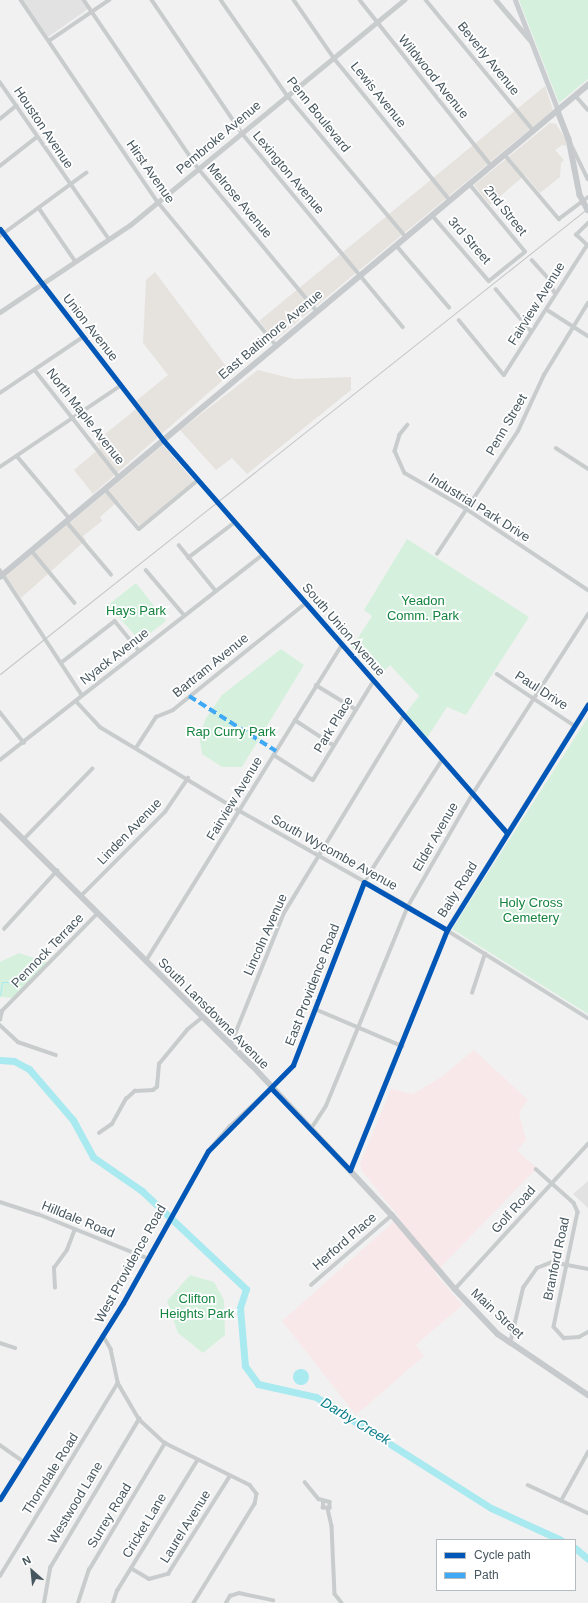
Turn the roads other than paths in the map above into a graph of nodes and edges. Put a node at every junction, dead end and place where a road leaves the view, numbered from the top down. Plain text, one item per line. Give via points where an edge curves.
1 (21, 0) edge
2 (84, 0) edge
3 (109, 0) edge
4 (152, 0) edge
5 (221, 0) edge
6 (294, 0) edge
7 (360, 0) edge
8 (404, 0) edge
9 (426, 0) edge
10 (496, 0) edge
11 (515, 0) edge
12 (92, 12) junction
13 (376, 23) junction
14 (49, 41) junction
15 (532, 43) junction
16 (334, 58) junction
17 (0, 82) edge
18 (588, 85) edge
19 (287, 95) junction
20 (576, 96) junction
21 (16, 106) junction
22 (588, 110) edge
23 (558, 111) junction
24 (0, 119) edge
25 (534, 131) junction
26 (242, 133) junction
27 (37, 137) junction
28 (570, 142) junction
29 (505, 154) junction
30 (0, 166) edge
31 (491, 166) junction
32 (199, 168) junction
33 (86, 174) dead end
34 (588, 179) edge
35 (470, 184) junction
36 (70, 186) junction
37 (588, 197) edge
38 (450, 200) junction
39 (158, 202) junction
40 (39, 208) junction
41 (588, 210) edge
42 (432, 215) junction
43 (588, 224) edge
44 (0, 229) edge
45 (2, 234) edge
46 (406, 237) junction
47 (109, 239) junction
48 (396, 245) junction
49 (587, 245) edge
50 (532, 260) dead end
51 (76, 262) junction
52 (360, 275) junction
53 (489, 281) joint
54 (42, 284) junction
55 (496, 289) dead end
56 (555, 293) junction
57 (588, 303) edge
58 (449, 307) dead end
59 (317, 311) junction
60 (549, 311) dead end
61 (0, 312) edge
62 (459, 320) dead end
63 (573, 327) junction
64 (403, 328) dead end
65 (531, 331) junction
66 (588, 336) edge
67 (83, 337) junction
68 (276, 345) junction
69 (35, 370) junction
70 (120, 386) junction
71 (0, 393) edge
72 (73, 418) junction
73 (408, 425) dead end
74 (163, 440) junction
75 (556, 448) dead end
76 (17, 456) junction
77 (0, 467) edge
78 (588, 469) edge
79 (118, 477) junction
80 (197, 481) junction
81 (105, 488) junction
82 (466, 508) junction
83 (68, 520) junction
84 (234, 523) junction
85 (179, 545) dead end
86 (32, 551) junction
87 (262, 554) junction
88 (437, 554) dead end
89 (188, 558) junction
90 (146, 570) dead end
91 (1, 574) edge
92 (111, 574) dead end
93 (588, 590) edge
94 (216, 591) junction
95 (75, 603) dead end
96 (305, 604) junction
97 (588, 614) edge
98 (185, 616) junction
99 (342, 645) junction
100 (139, 651) junction
101 (61, 663) junction
102 (497, 674) dead end
103 (373, 682) junction
104 (316, 685) junction
105 (82, 695) junction
106 (536, 698) junction
107 (76, 701) junction
108 (588, 704) edge
109 (355, 709) junction
110 (0, 712) edge
111 (404, 716) junction
112 (295, 720) junction
113 (575, 726) junction
114 (24, 742) junction
115 (333, 745) junction
116 (136, 748) junction
117 (274, 755) junction
118 (0, 760) edge
119 (442, 760) junction
120 (92, 769) dead end
121 (188, 778) junction
122 (472, 794) junction
123 (240, 811) junction
124 (0, 816) edge
125 (507, 834) junction
126 (24, 839) junction
127 (318, 856) junction
128 (58, 871) junction
129 (364, 882) junction
130 (81, 896) junction
131 (408, 906) junction
132 (97, 914) junction
133 (4, 929) dead end
134 (447, 930) junction
135 (485, 954) junction
136 (145, 962) junction
137 (472, 993) dead end
138 (315, 1009) junction
139 (203, 1018) junction
140 (588, 1018) edge
141 (0, 1020) edge
142 (0, 1025) edge
143 (357, 1028) junction
144 (231, 1044) junction
145 (402, 1046) junction
146 (56, 1055) dead end
147 (271, 1088) junction
148 (311, 1129) junction
149 (99, 1133) dead end
150 (588, 1144) edge
151 (536, 1169) dead end
152 (350, 1170) junction
153 (552, 1183) junction
154 (0, 1202) edge
155 (392, 1215) junction
156 (75, 1230) junction
157 (147, 1258) junction
158 (566, 1264) junction
159 (437, 1268) joint
160 (588, 1269) edge
161 (310, 1285) dead end
162 (55, 1288) dead end
163 (455, 1289) junction
164 (588, 1332) edge
165 (103, 1336) junction
166 (0, 1343) edge
167 (510, 1344) junction
168 (14, 1348) dead end
169 (118, 1383) junction
170 (588, 1395) edge
171 (139, 1419) junction
172 (165, 1443) junction
173 (0, 1445) edge
174 (588, 1452) edge
175 (23, 1461) junction
176 (197, 1461) junction
177 (230, 1476) junction
178 (305, 1482) dead end
179 (528, 1485) dead end
180 (0, 1499) edge
181 (561, 1501) junction
182 (323, 1502) junction
183 (328, 1509) junction
184 (588, 1513) edge
185 (131, 1568) junction
186 (0, 1576) edge
187 (273, 1600) dead end
188 (44, 1603) edge
189 (78, 1603) edge
190 (113, 1603) edge
191 (194, 1603) edge
192 (226, 1603) edge
193 (342, 1603) edge

1 - 14 street, Hirst Avenue
2 - 12 street, Melrose Avenue
3 - 12 street
4 - 26 street, Lexington Avenue
5 - 19 street, Penn Boulevard
6 - 16 street, Lewis Avenue
7 - 13 street, Wildwood Avenue
8 - 13 street, Pembroke Avenue
9 - 25 street, Beverly Avenue
10 - 15 street
11 - 15 main road
12 - 14 street
12 - 32 street, Melrose Avenue
13 - 16 street, Pembroke Avenue
13 - 31 street, Wildwood Avenue
14 - 39 street, Hirst Avenue
15 - 23 main road
16 - 19 street, Pembroke Avenue
16 - 38 street, Lewis Avenue
17 - 21 street, Houston Avenue
18 - 20 main road, East Baltimore Avenue
19 - 26 street, Pembroke Avenue
19 - 46 street, Penn Boulevard
20 - 22 street
20 - 23 main road, East Baltimore Avenue
21 - 24 street
21 - 27 street, Houston Avenue
23 - 25 main road, East Baltimore Avenue
23 - 28 main road
25 - 29 main road, East Baltimore Avenue
26 - 32 street, Pembroke Avenue
26 - 52 street, Lexington Avenue
27 - 30 street
27 - 36 street, Houston Avenue
28 - 34 street
28 - 41 main road, bridge via 580,195
29 - 31 main road, East Baltimore Avenue
29 - 37 street via 559,219
31 - 35 main road, East Baltimore Avenue
32 - 39 street, Pembroke Avenue
32 - 59 street, Melrose Avenue
33 - 36 street
35 - 38 main road, East Baltimore Avenue
35 - 53 street, 2nd Street via 525,252
36 - 40 street
36 - 47 street, Houston Avenue
38 - 42 main road, East Baltimore Avenue
39 - 47 street, Pembroke Avenue
39 - 68 street, Hirst Avenue
40 - 45 street
40 - 51 street
42 - 46 main road, East Baltimore Avenue
42 - 53 street, 3rd Street
43 - 49 street via 576,234
44 - 45 street, Union Avenue
45 - 54 street, Union Avenue
46 - 48 main road, East Baltimore Avenue
47 - 51 street, Pembroke Avenue
48 - 52 main road, East Baltimore Avenue
48 - 58 street
49 - 56 street, Fairview Avenue
50 - 56 street via 548,278
51 - 54 street, Pembroke Avenue
52 - 59 main road, East Baltimore Avenue
52 - 64 street, Lexington Avenue
54 - 61 street, Pembroke Avenue
54 - 67 street, Union Avenue
55 - 65 street
56 - 65 street, Fairview Avenue
57 - 63 street, Penn Street
59 - 68 main road, East Baltimore Avenue
60 - 63 street
62 - 65 street, Fairview Avenue via 504,375
63 - 66 street
63 - 82 street, Penn Street via 544,374 518,431
67 - 69 street
67 - 70 street, Union Avenue
68 - 74 main road, East Baltimore Avenue
69 - 71 street
69 - 72 street, North Maple Avenue
70 - 72 street
70 - 74 street, Union Avenue
72 - 76 street
72 - 79 street, North Maple Avenue
73 - 82 street, Industrial Park Drive via 397,442 395,451 400,466 406,473
74 - 79 main road, East Baltimore Avenue
74 - 80 street, South Union Avenue
75 - 78 street
76 - 77 street
76 - 83 street
79 - 81 main road, East Baltimore Avenue
80 - 81 street via 139,529
80 - 84 street, South Union Avenue
81 - 83 main road, East Baltimore Avenue
82 - 88 street, Penn Street
82 - 93 street, Industrial Park Drive
83 - 86 main road, East Baltimore Avenue
83 - 92 street
84 - 87 street, South Union Avenue
84 - 89 street
85 - 89 street
86 - 91 main road, East Baltimore Avenue
86 - 95 street
87 - 94 street, Nyack Avenue
87 - 96 street, South Union Avenue
89 - 94 street
90 - 98 street
91 - 101 street
94 - 98 street, Nyack Avenue
96 - 99 street, South Union Avenue
96 - 116 street, Bartram Avenue via 173,710 156,717
97 - 106 street, Elder Avenue
98 - 100 street, Nyack Avenue
99 - 103 street, South Union Avenue
99 - 104 street, Fairview Avenue
100 - 101 street via 115,621
100 - 105 street, Nyack Avenue
101 - 105 street
102 - 106 street, Paul Drive
103 - 109 street, Park Place
103 - 111 street, South Union Avenue
104 - 109 street
104 - 112 street, Fairview Avenue
105 - 107 street, Nyack Avenue
106 - 113 street, Paul Drive
106 - 122 street, Elder Avenue
107 - 114 street, Nyack Avenue
107 - 116 street, South Wycombe Avenue via 96,724
108 - 113 street, Baily Road
109 - 115 street, Park Place
110 - 114 street
111 - 119 street, South Union Avenue
111 - 127 street, Lincoln Avenue
112 - 115 street
112 - 117 street, Fairview Avenue
113 - 125 street, Baily Road
114 - 118 street, Nyack Avenue
115 - 117 street, Park Place via 313,780
116 - 121 street, South Wycombe Avenue
117 - 123 street, Fairview Avenue
119 - 122 street, South Union Avenue
119 - 129 street, East Providence Road
120 - 126 street
121 - 123 street, South Wycombe Avenue
121 - 130 street, Linden Avenue via 165,812
122 - 125 street, South Union Avenue
122 - 131 street, Elder Avenue
123 - 127 street, South Wycombe Avenue
123 - 136 street, Fairview Avenue
124 - 126 main road, South Lansdowne Avenue
125 - 134 street, Baily Road
126 - 128 main road, South Lansdowne Avenue
127 - 129 street, South Wycombe Avenue
127 - 144 street, Lincoln Avenue via 284,913
128 - 130 main road, South Lansdowne Avenue
128 - 133 street
129 - 131 street, South Wycombe Avenue
129 - 138 street, East Providence Road
130 - 132 main road, South Lansdowne Avenue
131 - 134 street, South Wycombe Avenue
131 - 143 street, Elder Avenue
132 - 136 main road, South Lansdowne Avenue
132 - 141 street, Pennock Terrace via 2,1012
134 - 135 street, South Wycombe Avenue
134 - 145 street, Baily Road
135 - 137 street
135 - 140 street, South Wycombe Avenue
136 - 139 main road, South Lansdowne Avenue
138 - 143 street
138 - 147 street, East Providence Road via 294,1065
139 - 144 main road, South Lansdowne Avenue
139 - 149 street via 191,1025 159,1064 157,1087 153,1090 135,1091 126,1099 112,1124
142 - 146 street via 18,1042
143 - 145 street
143 - 148 street, Elder Avenue via 326,1106
144 - 147 main road, South Lansdowne Avenue
145 - 152 street, Baily Road
147 - 148 main road, South Lansdowne Avenue
147 - 157 street, West Providence Road via 213,1145
148 - 152 main road, South Lansdowne Avenue
150 - 153 street, Golf Road
151 - 153 street, Branford Road
152 - 155 main road, South Lansdowne Avenue
153 - 158 street, Branford Road via 574,1203 578,1212
153 - 163 street, Golf Road
154 - 156 street, Hilldale Road
155 - 159 main road, South Lansdowne Avenue
155 - 161 street, Herford Place
156 - 157 street, Hilldale Road
156 - 162 street via 67,1250 54,1268
157 - 165 street, West Providence Road
158 - 160 street
158 - 164 street, Branford Road via 553,1323 556,1332 564,1338 579,1337
158 - 167 street via 545,1263 526,1282
159 - 163 main road, Main Street
163 - 167 main road, Main Street
165 - 169 street via 111,1349
165 - 175 street, West Providence Road
166 - 168 street
167 - 170 main road, Main Street
169 - 171 street
169 - 186 street, Thorndale Road
171 - 172 street
171 - 188 street, Westwood Lane via 50,1568
172 - 176 street
172 - 189 street, Surrey Road via 89,1570
173 - 175 street
174 - 181 street
175 - 180 street
176 - 177 street
176 - 185 street, Cricket Lane
177 - 185 street, Laurel Avenue via 168,1574 149,1579
177 - 191 street via 253,1487 256,1501
178 - 182 street
179 - 181 street
181 - 184 street
182 - 183 street via 323,1508
182 - 183 street via 331,1503
183 - 193 street via 332,1526 335,1594
185 - 190 street, Cricket Lane
187 - 192 street via 239,1593 230,1596

